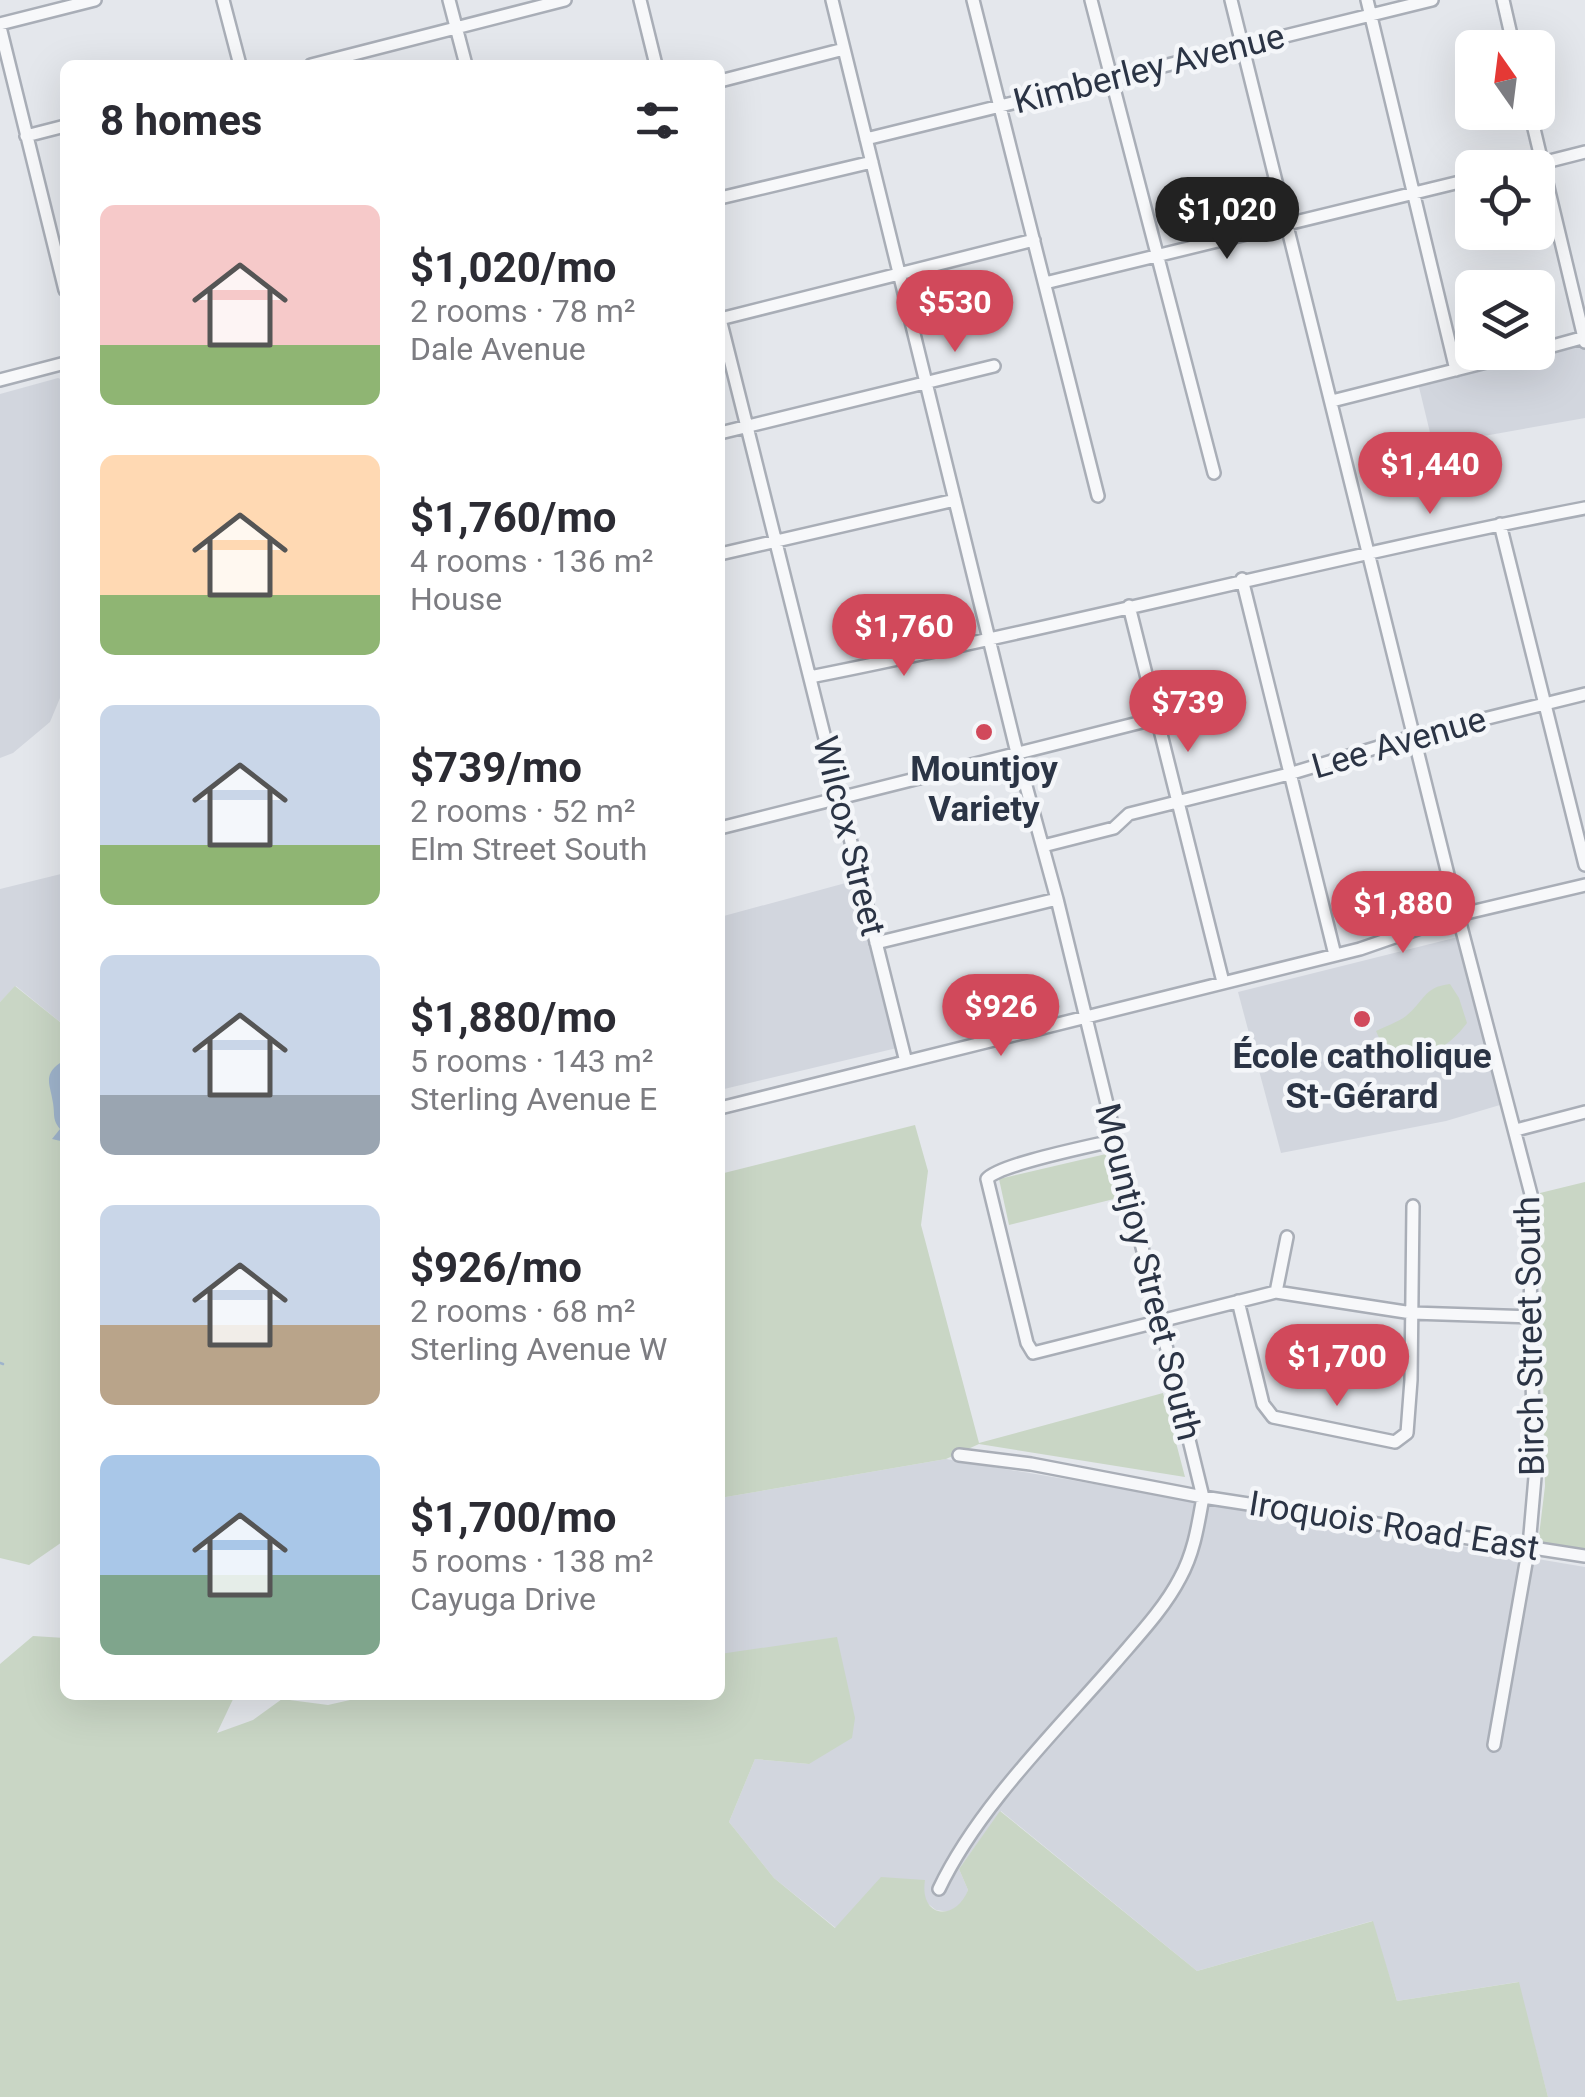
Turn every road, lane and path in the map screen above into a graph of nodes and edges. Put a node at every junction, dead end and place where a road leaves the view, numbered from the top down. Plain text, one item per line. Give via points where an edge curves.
1 (95, 0) edge
2 (223, 0) edge
3 (450, 0) edge
4 (565, 0) edge
5 (640, 0) edge
6 (832, 0) edge
7 (972, 0) edge
8 (1091, 0) edge
9 (1231, 0) edge
10 (1367, 0) edge
11 (1432, 0) edge
12 (1503, 0) edge
13 (1371, 15) junction
14 (0, 25) edge
15 (456, 27) junction
16 (1510, 30) edge
17 (1242, 44) junction
18 (844, 48) junction
19 (239, 60) edge
20 (330, 60) edge
21 (465, 60) edge
22 (655, 60) edge
23 (1110, 77) junction
24 (725, 80) edge
25 (999, 106) junction
26 (60, 127) edge
27 (26, 136) junction
28 (866, 139) junction
29 (1585, 152) edge
30 (1555, 160) edge
31 (872, 162) junction
32 (1455, 183) edge
33 (1414, 192) junction
34 (725, 197) edge
35 (1555, 216) edge
36 (1287, 226) junction
37 (1034, 240) junction
38 (59, 244) edge
39 (1158, 256) junction
40 (900, 274) junction
41 (1044, 283) junction
42 (725, 318) edge
43 (725, 339) edge
44 (1585, 339) edge
45 (1555, 346) edge
46 (60, 363) edge
47 (994, 366) dead end
48 (1455, 366) edge
49 (1456, 370) edge
50 (0, 380) edge
51 (927, 383) junction
52 (1332, 401) junction
53 (747, 426) junction
54 (725, 432) edge
55 (1214, 473) dead end
56 (1098, 496) dead end
57 (954, 500) junction
58 (1585, 508) edge
59 (1500, 524) junction
60 (776, 542) junction
61 (1368, 551) junction
62 (725, 553) edge
63 (1242, 580) junction
64 (1129, 606) junction
65 (991, 641) junction
66 (810, 677) junction
67 (1585, 694) edge
68 (1546, 704) junction
69 (1158, 718) junction
70 (1415, 736) junction
71 (1016, 753) junction
72 (1289, 774) junction
73 (840, 798) junction
74 (1178, 801) junction
75 (725, 827) edge
76 (1043, 846) junction
77 (1585, 865) edge
78 (1585, 885) edge
79 (1057, 898) junction
80 (1458, 914) junction
81 (876, 943) junction
82 (1335, 955) junction
83 (1223, 982) junction
84 (1086, 1016) junction
85 (906, 1062) junction
86 (725, 1107) edge
87 (1585, 1112) edge
88 (1516, 1130) junction
89 (1116, 1140) junction
90 (1413, 1206) dead end
91 (1287, 1237) dead end
92 (1276, 1292) junction
93 (1238, 1300) junction
94 (1412, 1313) junction
95 (1530, 1318) junction
96 (1160, 1320) junction
97 (959, 1455) dead end
98 (1203, 1497) junction
99 (1529, 1546) junction
100 (1585, 1556) edge
101 (1494, 1745) dead end
102 (940, 1889) dead end

1 - 14 street
2 - 19 street
3 - 15 street
4 - 15 street
5 - 22 street
6 - 18 street, Mountjoy Street South
7 - 25 street
8 - 23 street
9 - 17 street, Birch Street South
10 - 13 street
11 - 13 street, Kimberley Avenue
12 - 16 street
13 - 17 street, Kimberley Avenue
13 - 33 street
14 - 27 street
15 - 20 street
15 - 21 street
17 - 23 street, Kimberley Avenue
17 - 36 street, Birch Street South
18 - 24 street
18 - 28 street, Mountjoy Street South
23 - 25 street, Kimberley Avenue
23 - 39 street
25 - 28 street, Kimberley Avenue
25 - 37 street
26 - 27 street
27 - 38 street
28 - 31 street, Mountjoy Street South
29 - 30 street
31 - 34 street
31 - 40 street, Mountjoy Street South
32 - 33 street
33 - 36 street
33 - 48 street
35 - 44 street
36 - 39 street
36 - 52 street, Birch Street South
37 - 40 street
37 - 41 street
39 - 41 street
39 - 55 street
40 - 42 street
40 - 51 street, Mountjoy Street South
41 - 56 street
43 - 53 street, Wilcox Street
44 - 45 street
46 - 50 street
47 - 51 street
49 - 52 street
51 - 53 street
51 - 57 street, Mountjoy Street South
52 - 61 street, Birch Street South
53 - 54 street
53 - 60 street, Wilcox Street
57 - 60 street
57 - 65 street, Mountjoy Street South
58 - 59 street
59 - 61 street
59 - 68 street
60 - 62 street
60 - 66 street, Wilcox Street
61 - 63 street
61 - 70 street, Birch Street South
63 - 64 street
63 - 72 street
64 - 65 street
64 - 69 street
65 - 66 street
65 - 71 street, Mountjoy Street South
66 - 73 street, Wilcox Street
67 - 68 street, Lee Avenue
68 - 70 street, Lee Avenue
68 - 77 street
69 - 71 street
69 - 74 street
70 - 72 street, Lee Avenue
70 - 80 street, Birch Street South
71 - 73 street
71 - 76 street, Mountjoy Street South
72 - 74 street, Lee Avenue
72 - 82 street
73 - 75 street
73 - 81 street, Wilcox Street
74 - 76 street, Lee Avenue via 1129,814 1114,828
74 - 83 street
76 - 79 street, Mountjoy Street South
78 - 80 street
79 - 81 street
79 - 84 street, Mountjoy Street South
80 - 82 street
80 - 88 street, Birch Street South
81 - 85 street, Wilcox Street
82 - 83 street
83 - 84 street
84 - 85 street
84 - 89 street, Mountjoy Street South
85 - 86 street
87 - 88 street
88 - 95 street, Birch Street South via 1532,1198
89 - 96 street, Mountjoy Street South
89 - 96 street via 992,1173 988,1192 1033,1353
90 - 94 street
91 - 92 street
92 - 93 street
92 - 94 street
93 - 94 street via 1263,1404 1274,1417 1396,1442 1407,1432
93 - 96 street
94 - 95 street
95 - 99 street, Birch Street South via 1535,1476
96 - 98 street, Mountjoy Street South
97 - 98 street, Iroquois Road East
98 - 99 street, Iroquois Road East
98 - 102 street, Mountjoy Street South via 1180,1579 992,1809
99 - 100 street, Iroquois Road East
99 - 101 street, Birch Street South

